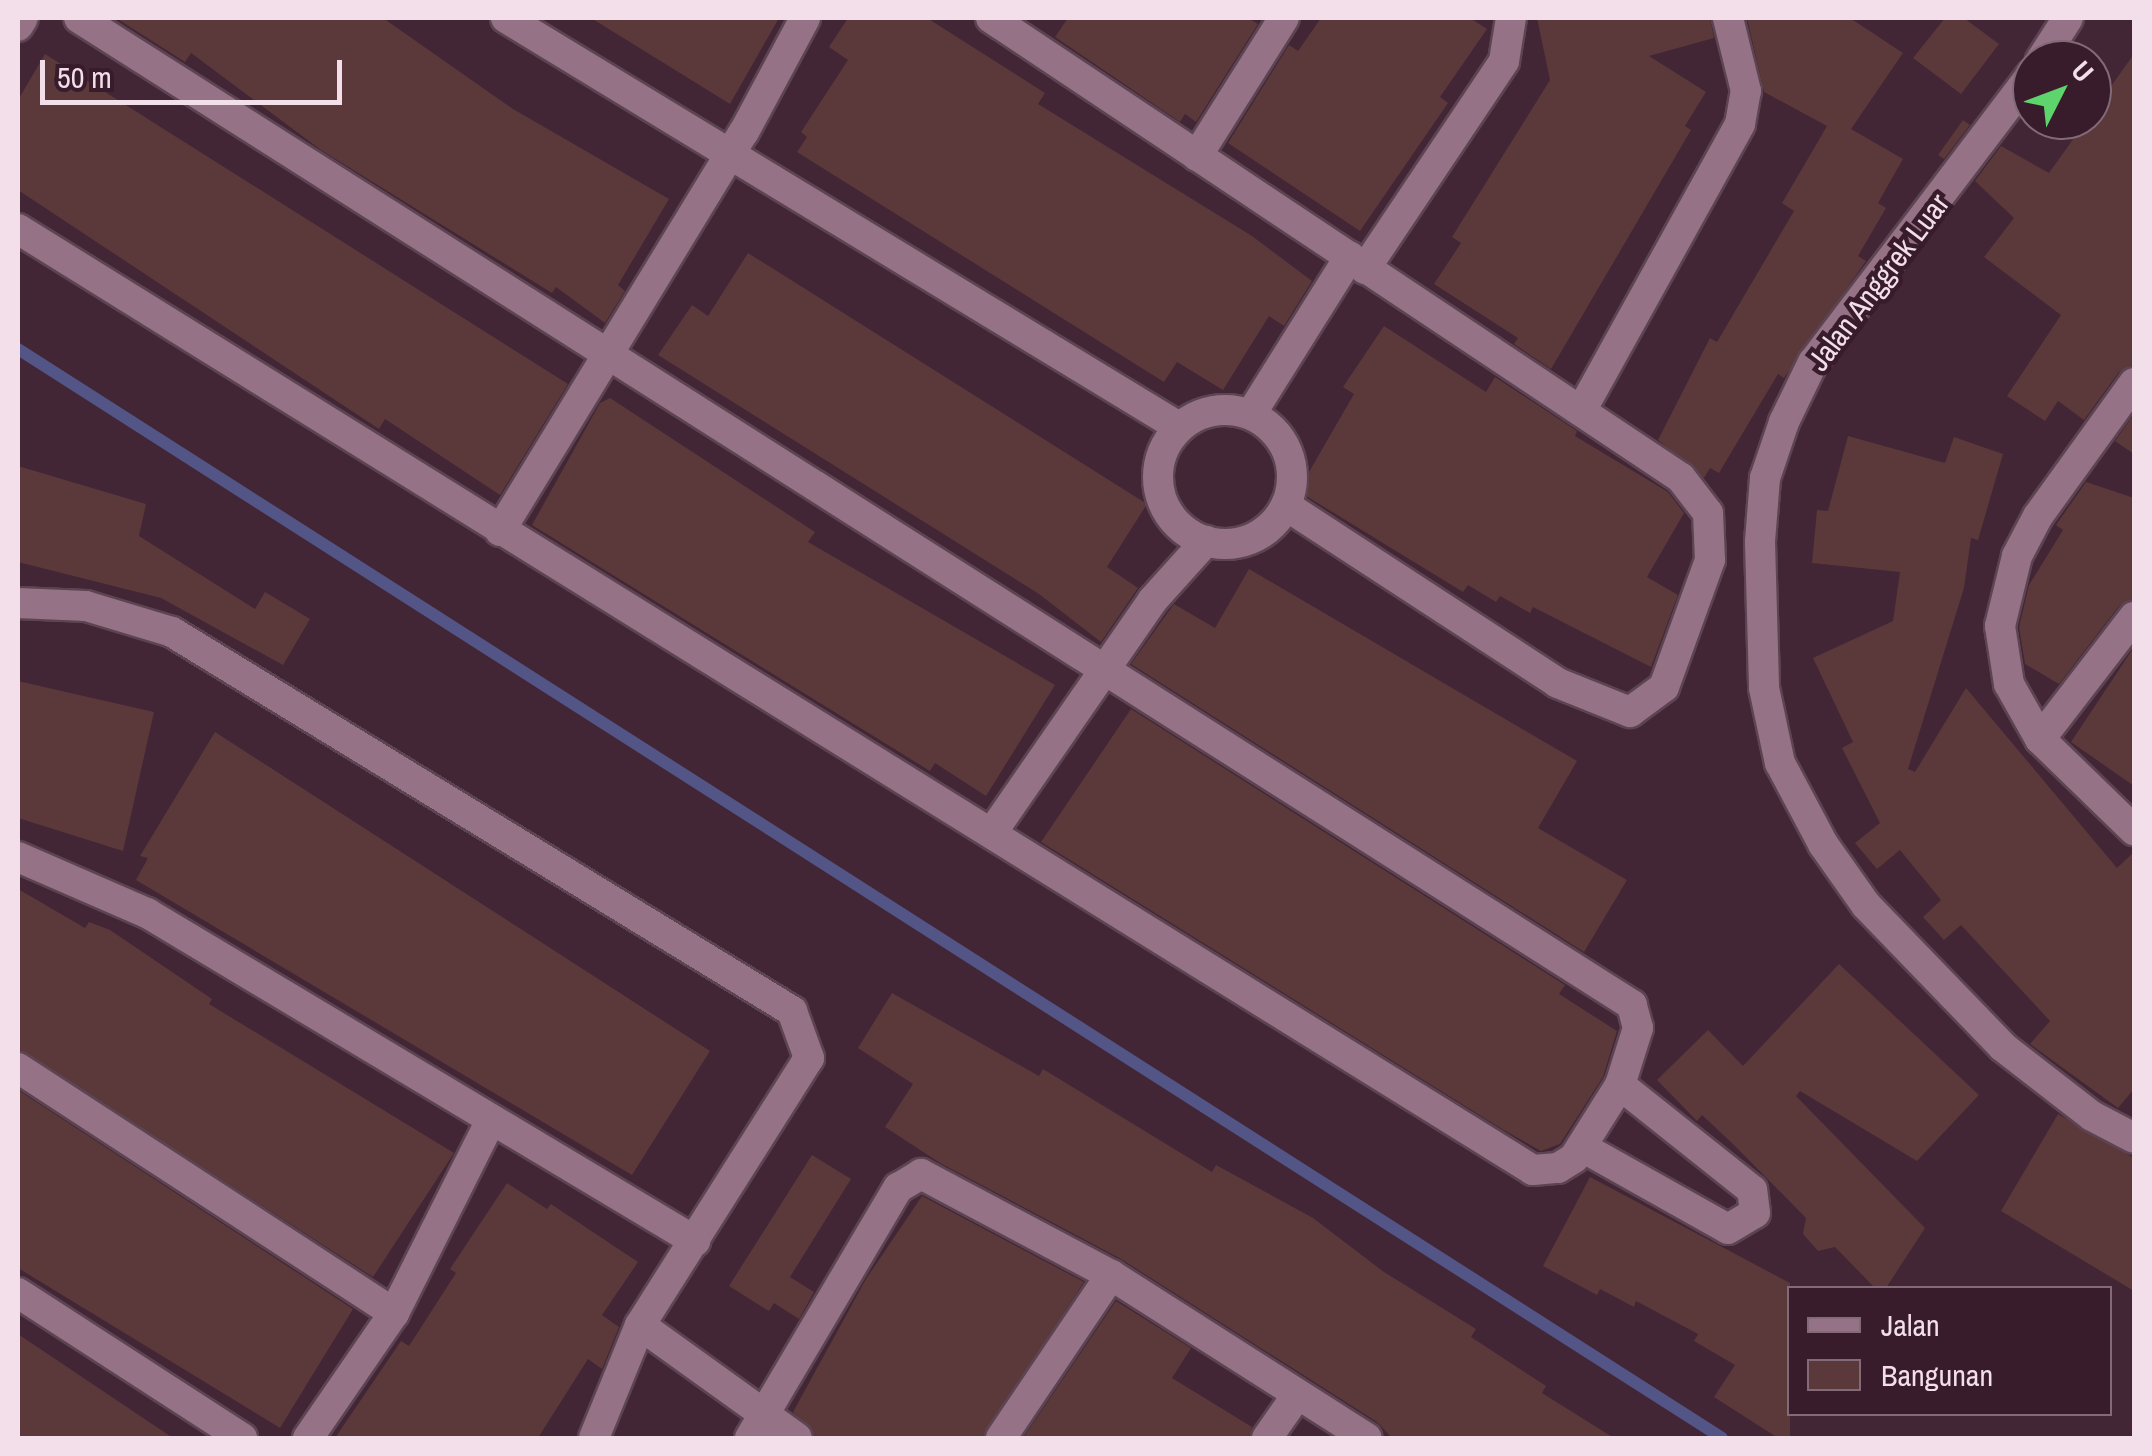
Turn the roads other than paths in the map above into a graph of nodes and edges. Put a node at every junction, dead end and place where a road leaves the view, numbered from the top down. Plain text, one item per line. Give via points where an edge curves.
1 (23, 18) edge
2 (78, 18) edge
3 (506, 18) edge
4 (806, 18) edge
5 (991, 18) edge
6 (1284, 18) edge
7 (1510, 18) edge
8 (1728, 18) edge
9 (2068, 18) edge
10 (18, 26) edge
11 (1035, 29) edge
12 (2054, 40) edge
13 (2012, 100) edge
14 (729, 155) junction
15 (1197, 156) junction
16 (18, 229) edge
17 (1357, 262) junction
18 (608, 353) junction
19 (2134, 384) edge
20 (1581, 411) junction
21 (1251, 414) junction
22 (1179, 427) junction
23 (1286, 506) junction
24 (500, 531) junction
25 (1206, 541) junction
26 (18, 603) edge
27 (2134, 617) edge
28 (1102, 674) junction
29 (2040, 739) junction
30 (2134, 830) edge
31 (993, 831) junction
32 (18, 857) edge
33 (18, 1068) edge
34 (1620, 1085) junction
35 (491, 1120) junction
36 (2133, 1134) edge
37 (1582, 1147) junction
38 (695, 1241) junction
39 (1112, 1274) junction
40 (18, 1293) edge
41 (394, 1313) junction
42 (640, 1325) junction
43 (1297, 1395) junction
44 (757, 1428) edge
45 (242, 1438) edge
46 (308, 1438) edge
47 (594, 1438) edge
48 (797, 1438) edge
49 (1002, 1438) edge
50 (1267, 1438) edge
51 (1367, 1438) edge

1 - 10 street
2 - 18 street
3 - 14 street
4 - 14 street
5 - 11 street
6 - 15 street
7 - 17 street via 1504,61
8 - 20 street via 1746,91 1740,124
9 - 12 street
11 - 15 street
13 - 36 street, Jalan Anggrek Luar via 1813,362 1784,422 1765,478 1760,542 1764,688 1780,763 1823,844 1866,904 2003,1047 2092,1116
14 - 18 street
14 - 22 street
15 - 17 street
16 - 24 street
17 - 20 street
17 - 21 street
18 - 24 street
18 - 28 street
19 - 29 street via 2038,516 2006,590 2002,656 2018,706
20 - 23 street via 1690,486 1708,513 1712,536 1705,584 1664,686 1630,712 1558,683
21 - 22 street via 1206,412
21 - 23 street via 1288,451 1293,470
22 - 25 street via 1162,453 1158,484 1179,525
23 - 25 street via 1252,538
24 - 31 street
25 - 28 street via 1152,601
26 - 38 street via 86,606 172,632 777,996 802,1026 809,1058
27 - 29 street
28 - 31 street
28 - 34 street via 1632,1005 1638,1028
29 - 30 street
31 - 37 street via 1533,1170 1558,1168
32 - 35 street via 147,913
33 - 41 street
34 - 37 street
34 - 37 street via 1752,1190 1755,1213 1728,1229
35 - 38 street
35 - 41 street
38 - 42 street
39 - 43 street
39 - 44 street via 936,1177 913,1176 898,1188
39 - 49 street
40 - 45 street
41 - 46 street
42 - 44 street
42 - 47 street
43 - 50 street
43 - 51 street
44 - 48 street

